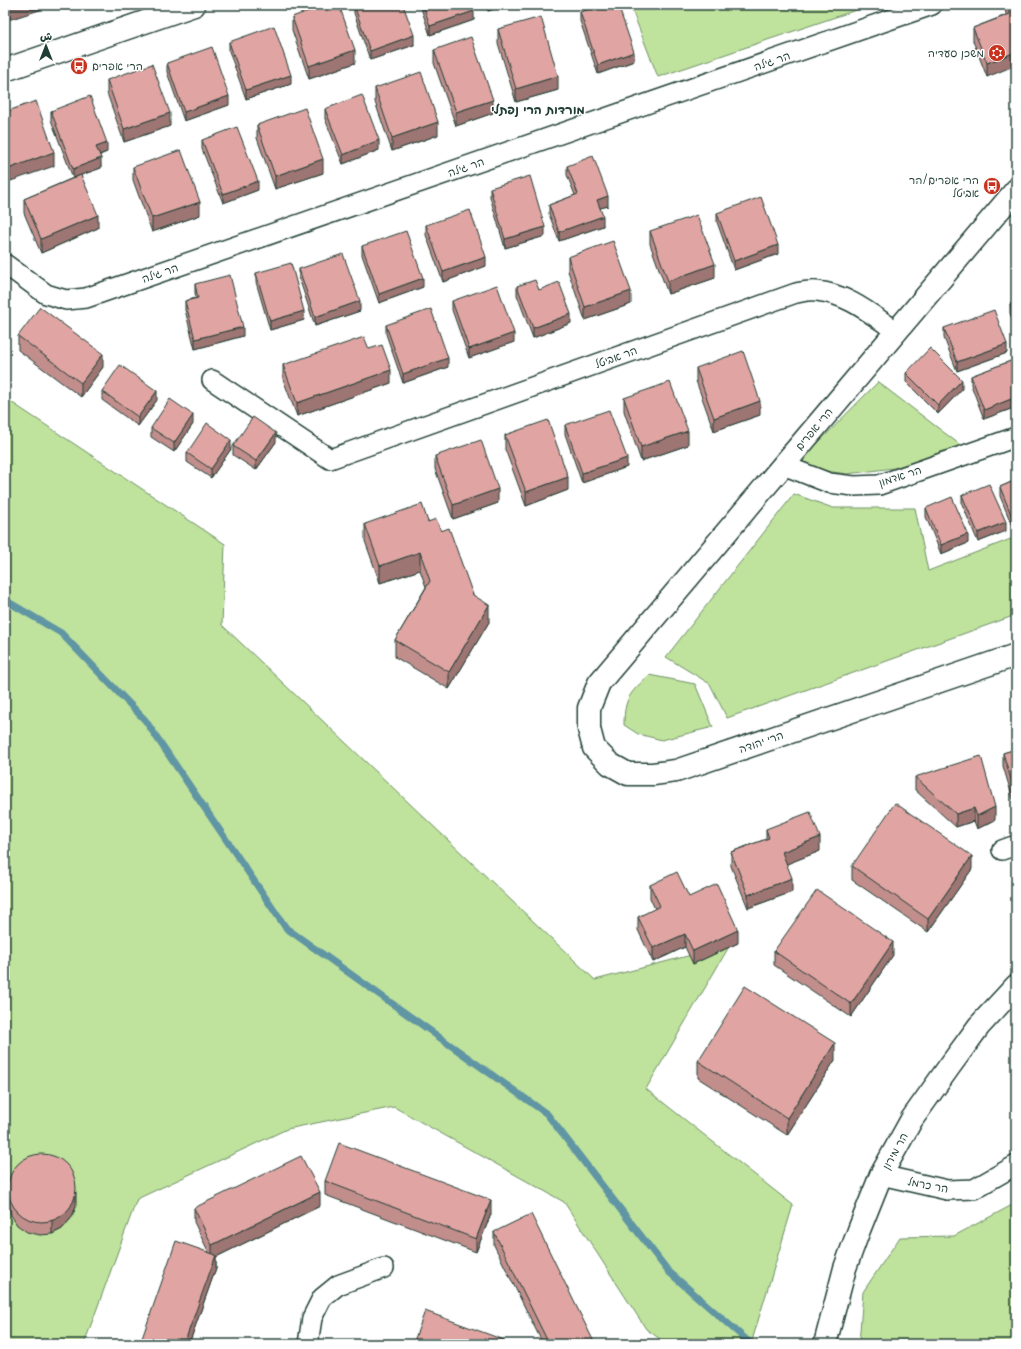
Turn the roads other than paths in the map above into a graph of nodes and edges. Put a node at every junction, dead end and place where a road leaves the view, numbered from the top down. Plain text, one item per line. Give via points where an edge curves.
1 (194, 5) edge
2 (932, 5) edge
3 (5, 70) edge
4 (1016, 190) edge
5 (5, 264) edge
6 (896, 331) junction
7 (212, 380) dead end
8 (1016, 438) edge
9 (783, 465) junction
10 (1016, 655) edge
11 (612, 667) joint
12 (1016, 986) edge
13 (1016, 1164) edge
14 (882, 1175) junction
15 (384, 1268) dead end
16 (308, 1344) edge
17 (825, 1344) edge

1 - 3 street
2 - 5 street, הר גילה via 86,298 66,300 46,294
4 - 6 street, הרי אפרים
6 - 7 street, הר אביטל via 840,296 817,291 796,292 330,459
6 - 9 street, הרי אפרים
8 - 9 street, הר אדמון via 879,484 854,486 829,483
9 - 11 street, הרי אפרים
10 - 11 street, הרי יהודה via 676,771 653,774 628,774 610,764 594,748 589,729 589,708 599,683
12 - 14 street, הר מירון via 979,1026 912,1119
13 - 14 street, הר כרמל via 974,1189 947,1190
14 - 17 street, הר מירון via 845,1268
15 - 16 street via 338,1285 322,1298 312,1318

